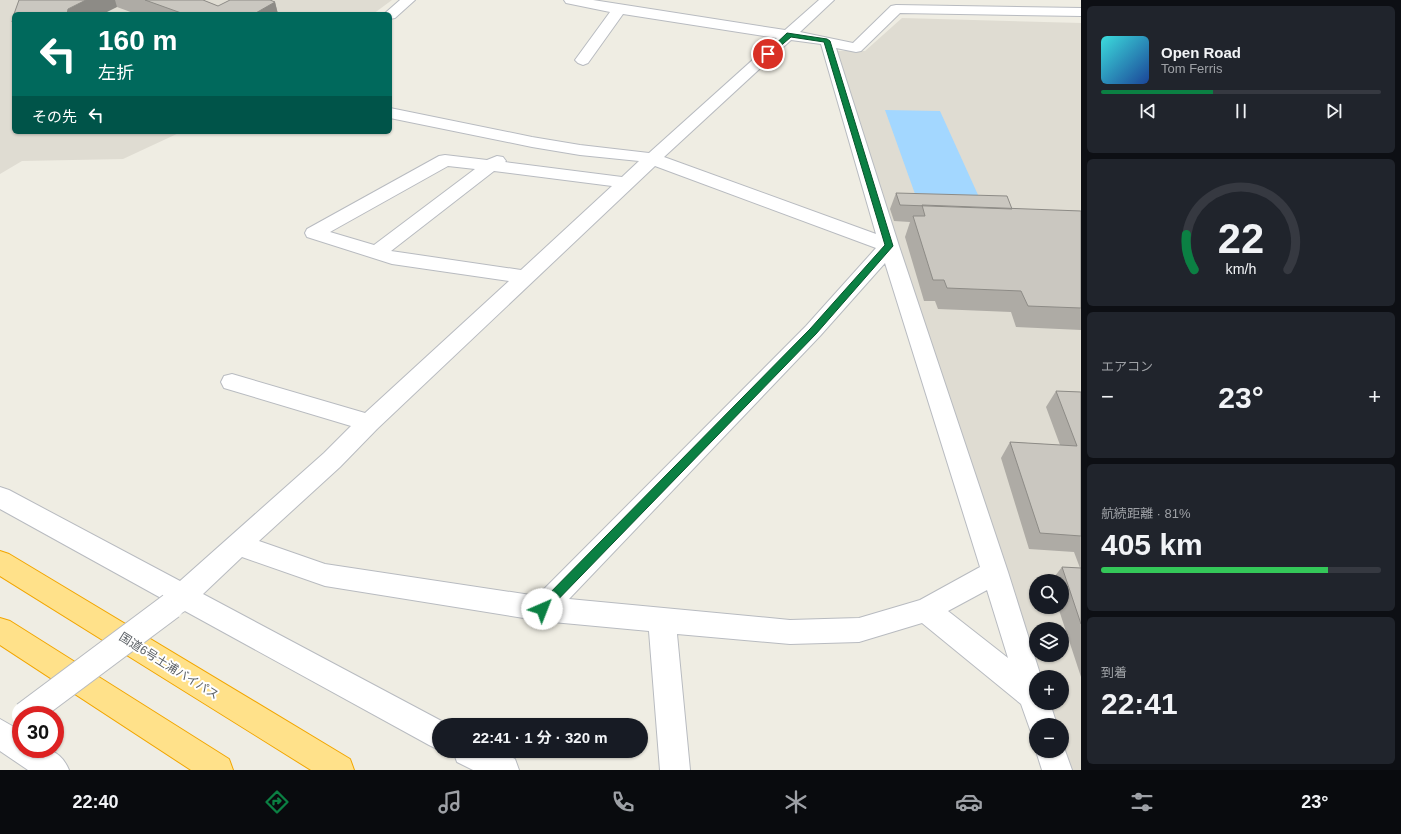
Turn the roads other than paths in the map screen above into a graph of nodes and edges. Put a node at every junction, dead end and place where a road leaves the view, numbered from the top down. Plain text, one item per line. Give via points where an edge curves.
1 (408, 0) edge
2 (571, 0) edge
3 (826, 0) edge
4 (619, 9) junction
5 (1081, 12) edge
6 (392, 13) edge
7 (789, 34) junction
8 (827, 41) junction
9 (584, 60) dead end
10 (392, 113) edge
11 (526, 140) junction
12 (652, 159) junction
13 (491, 166) junction
14 (627, 183) junction
15 (889, 246) junction
16 (377, 252) junction
17 (527, 277) junction
18 (232, 382) dead end
19 (369, 423) junction
20 (0, 497) edge
21 (238, 545) junction
22 (0, 562) edge
23 (995, 572) junction
24 (177, 601) junction
25 (542, 609) junction
26 (926, 610) junction
27 (662, 620) junction
28 (0, 630) edge
29 (1029, 683) edge
30 (1029, 693) edge
31 (36, 706) edge
32 (432, 731) edge
33 (37, 758) edge
34 (481, 758) edge
35 (1054, 758) edge
36 (54, 770) edge
37 (218, 770) edge
38 (339, 770) edge
39 (504, 770) edge
40 (675, 770) edge
41 (1058, 770) edge

1 - 6 street
2 - 4 street
3 - 7 street
4 - 7 street
4 - 9 street
5 - 8 street via 896,9 856,48
7 - 8 street
7 - 12 street
8 - 15 street
10 - 11 street
11 - 12 street via 581,150 633,154
11 - 13 street
12 - 14 street
12 - 15 street
13 - 14 street
13 - 16 street
13 - 16 street via 445,160 314,233
14 - 17 street
15 - 23 street
15 - 25 street via 813,332
16 - 17 street via 392,258
17 - 19 street
18 - 19 street
19 - 21 street
20 - 24 street
21 - 24 street
21 - 25 street via 325,576
22 - 38 highway, 国道6号土浦バイパス
23 - 26 street
23 - 29 street
24 - 31 street, bridge
24 - 32 street via 238,627
25 - 27 street
26 - 27 street via 858,630 790,632
26 - 30 street
27 - 40 street
28 - 37 highway
33 - 36 street
34 - 39 street
35 - 41 street

